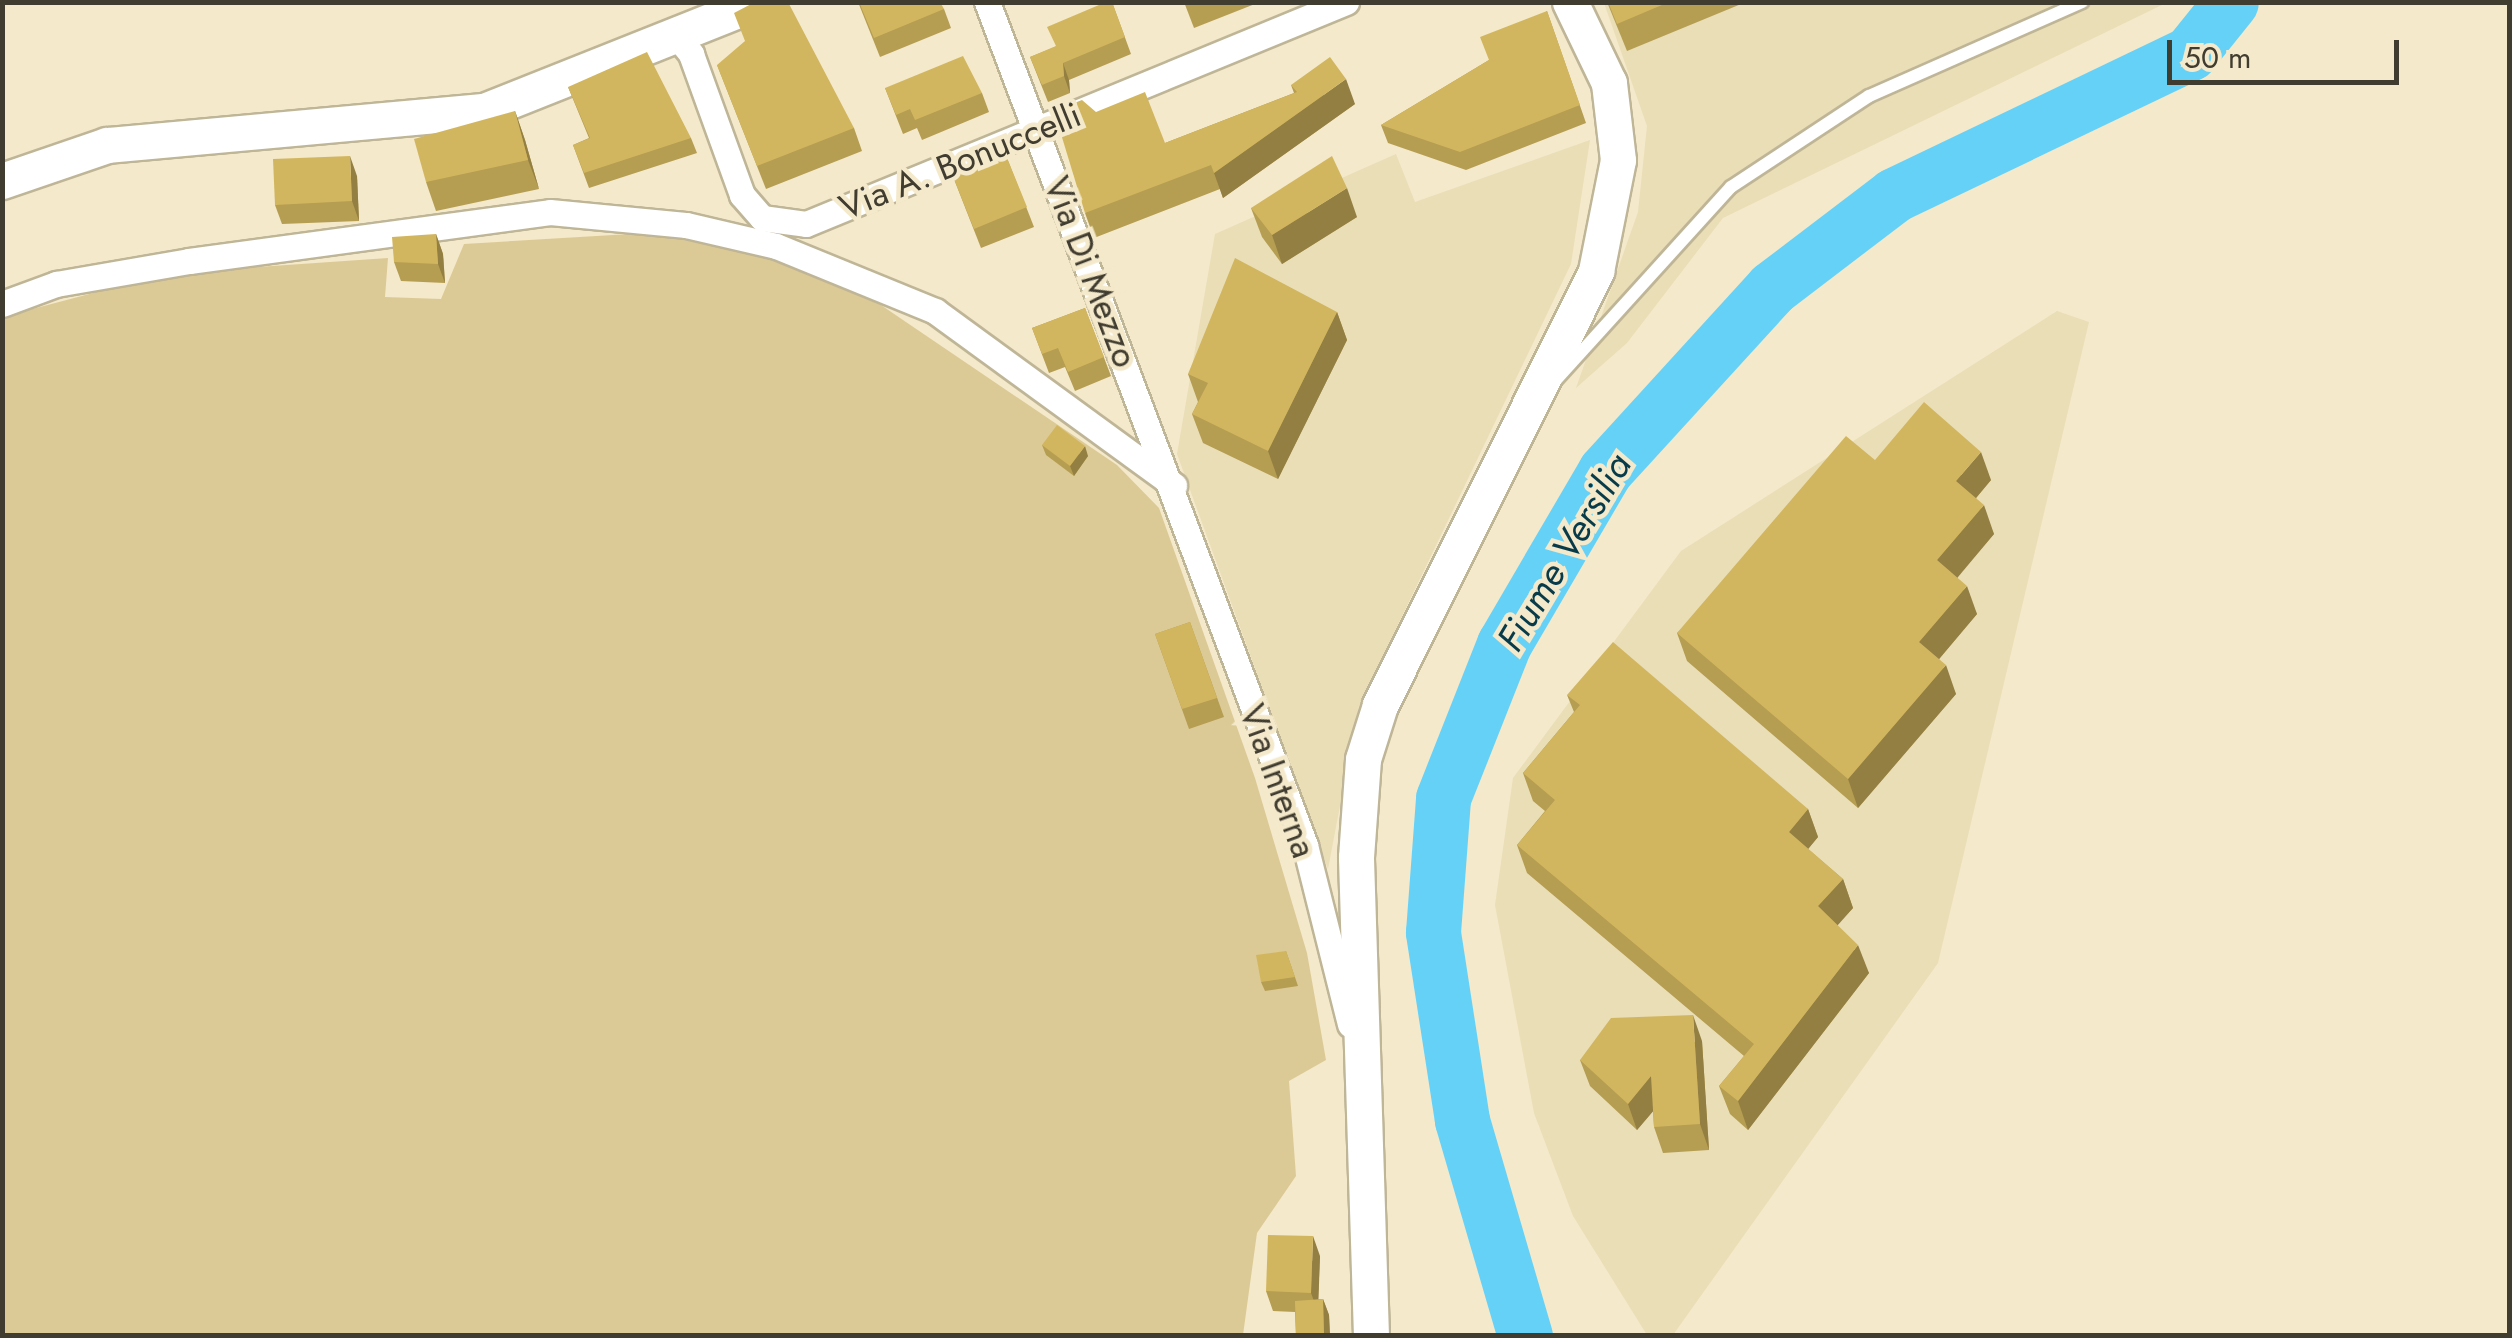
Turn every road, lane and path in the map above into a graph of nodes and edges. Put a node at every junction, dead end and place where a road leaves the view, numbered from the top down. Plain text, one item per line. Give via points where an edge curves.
1 (758, 2) edge
2 (987, 2) edge
3 (1346, 2) edge
4 (1570, 2) edge
5 (2082, 2) edge
6 (675, 34) junction
7 (1037, 129) junction
8 (2, 181) edge
9 (2, 304) edge
10 (1543, 389) junction
11 (1174, 485) junction
12 (1364, 1083) junction
13 (1371, 1336) edge

1 - 6 main road
2 - 7 street, Via Di Mezzo
3 - 7 street, Via A. Bonuccelli
4 - 10 main road via 1609,83 1618,160 1596,272
5 - 10 lane via 1870,96 1730,187 1575,367
6 - 7 street, Via A. Bonuccelli via 691,54 742,196 762,218 806,224
6 - 8 main road via 484,111 108,145
7 - 11 street, Via Di Mezzo
9 - 11 street via 56,284 170,264 550,212 686,225 776,246 935,310
10 - 12 main road via 1380,705 1363,759 1356,857
11 - 12 street, Via Interna via 1305,845
12 - 13 main road

